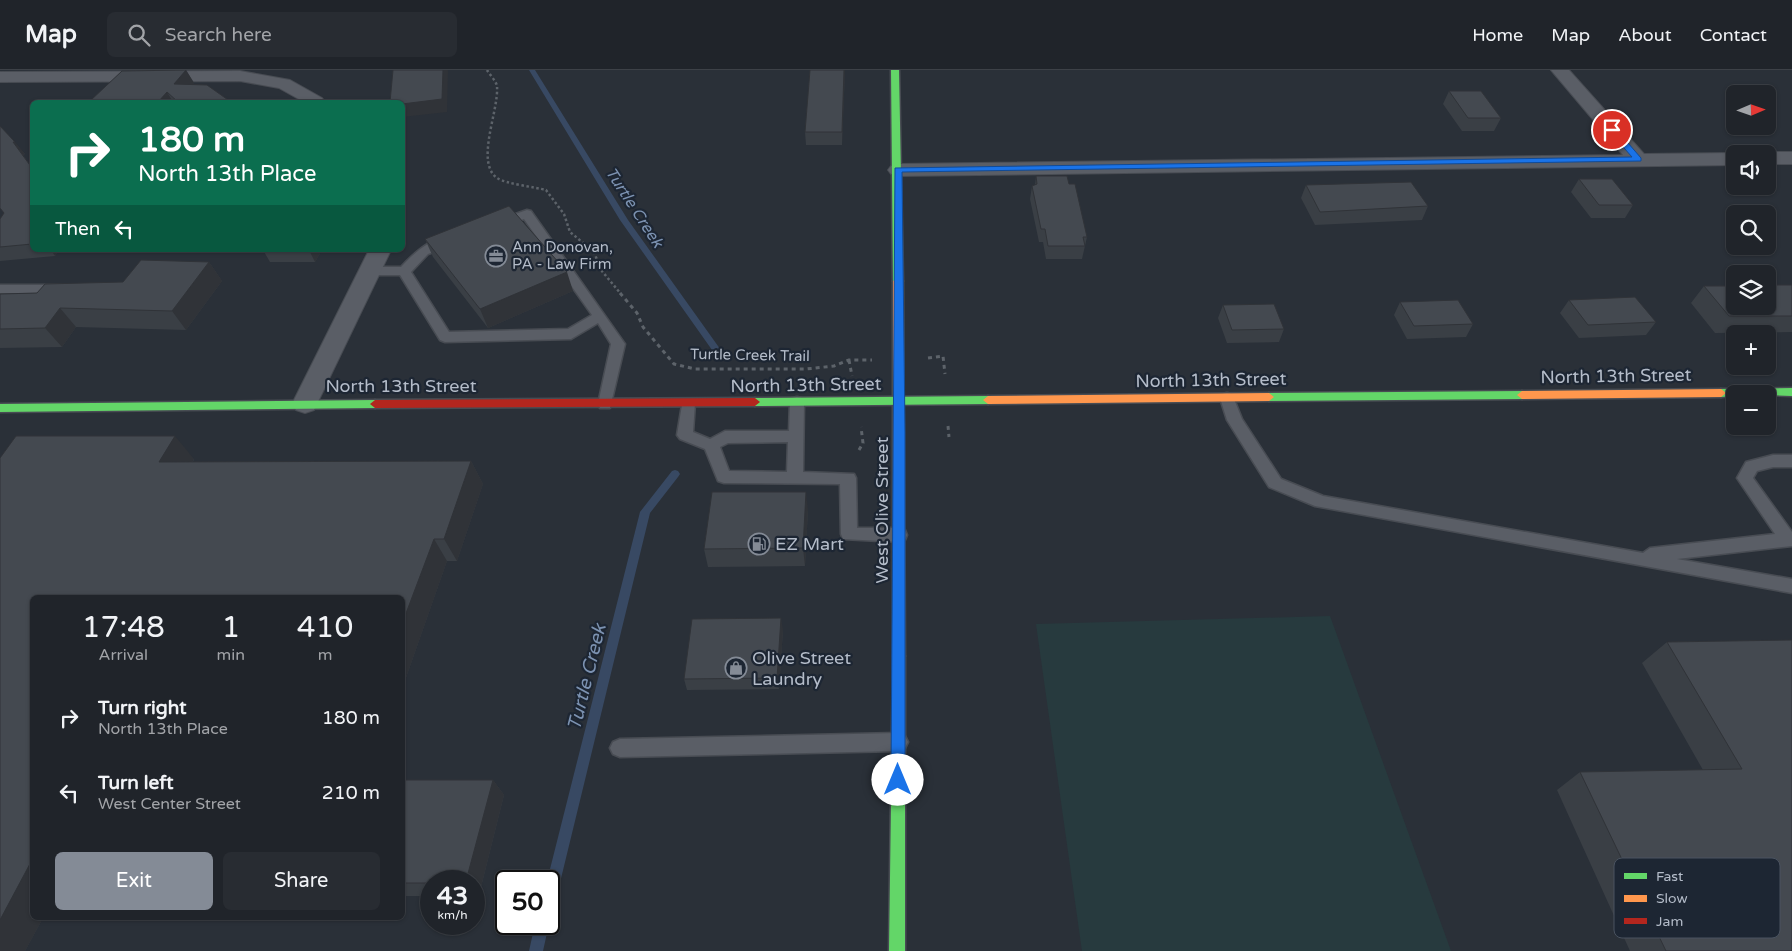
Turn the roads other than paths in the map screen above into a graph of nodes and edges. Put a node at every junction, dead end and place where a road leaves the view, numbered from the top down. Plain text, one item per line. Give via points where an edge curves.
1 (896, 70) edge
2 (1560, 70) edge
3 (0, 77) edge
4 (312, 100) edge
5 (1776, 158) edge
6 (1792, 158) edge
7 (1726, 159) edge
8 (1638, 160) junction
9 (898, 170) junction
10 (489, 227) edge
11 (461, 237) edge
12 (379, 252) edge
13 (370, 271) junction
14 (404, 271) junction
15 (0, 289) edge
16 (75, 289) edge
17 (600, 316) junction
18 (1792, 392) edge
19 (1227, 398) junction
20 (900, 401) junction
21 (796, 402) junction
22 (305, 404) junction
23 (606, 404) junction
24 (688, 404) junction
25 (0, 408) edge
26 (795, 436) junction
27 (711, 445) junction
28 (1792, 461) edge
29 (795, 476) junction
30 (899, 535) junction
31 (1789, 539) edge
32 (1632, 557) junction
33 (1792, 586) edge
34 (898, 742) junction
35 (620, 748) dead end
36 (897, 951) edge

1 - 9 main road, West Olive Street
2 - 8 street
3 - 4 street via 240,76 284,84
5 - 6 street
7 - 8 street
8 - 9 street
9 - 20 main road, West Olive Street
10 - 17 lane via 527,214
11 - 14 lane via 423,250
12 - 13 street
13 - 14 lane
13 - 22 street
14 - 17 lane via 445,337 571,334
15 - 16 lane
17 - 23 lane via 618,344
18 - 19 main road, North 13th Street
19 - 20 main road, North 13th Street
19 - 32 lane via 1235,420 1275,483 1321,502
20 - 21 main road, North 13th Street
20 - 30 main road, West Olive Street
21 - 24 main road, North 13th Street
21 - 26 lane
22 - 23 main road, North 13th Street
22 - 25 main road, North 13th Street
23 - 24 main road, North 13th Street
24 - 27 lane via 685,435
26 - 27 lane via 725,437
26 - 29 lane
27 - 29 lane via 724,477
28 - 31 lane via 1752,466 1745,478
29 - 30 lane via 848,478 849,534
30 - 34 main road, West Olive Street
31 - 32 lane
32 - 33 lane
34 - 35 lane
34 - 36 main road, West Olive Street

